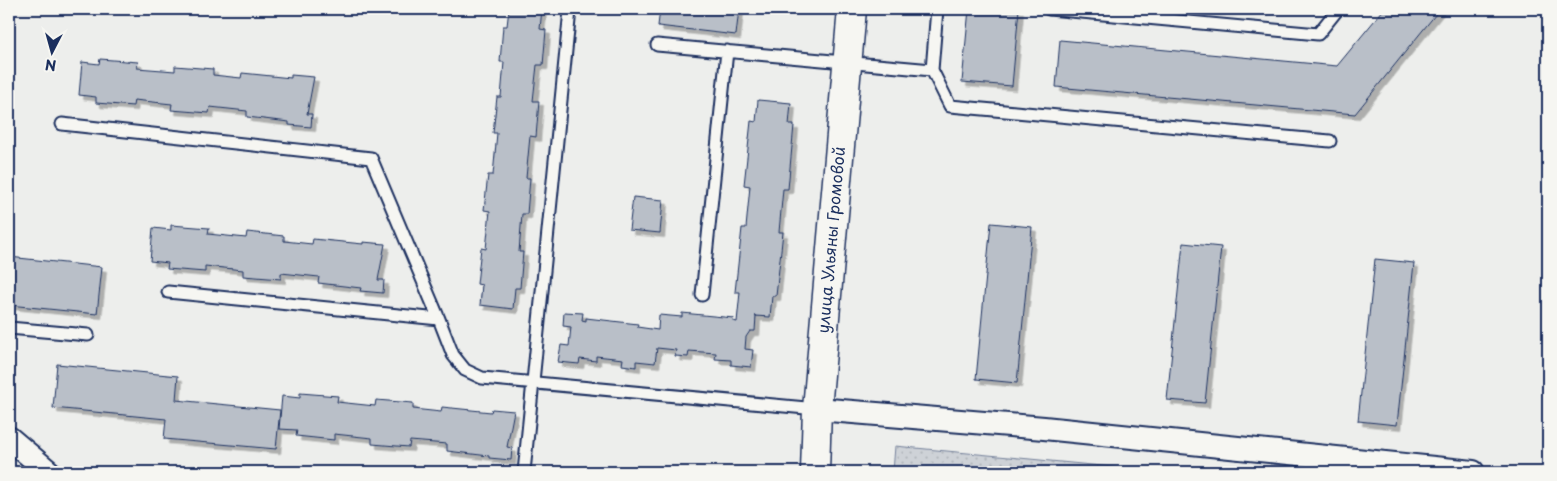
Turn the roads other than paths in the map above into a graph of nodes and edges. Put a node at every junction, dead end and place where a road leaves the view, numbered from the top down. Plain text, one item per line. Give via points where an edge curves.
1 (852, 9) edge
2 (937, 9) edge
3 (1049, 9) edge
4 (1338, 9) edge
5 (570, 10) dead end
6 (657, 45) dead end
7 (727, 51) junction
8 (846, 62) junction
9 (932, 70) junction
10 (62, 124) dead end
11 (1330, 141) dead end
12 (168, 292) dead end
13 (702, 295) dead end
14 (439, 319) junction
15 (9, 328) edge
16 (88, 335) dead end
17 (533, 383) junction
18 (817, 409) junction
19 (11, 445) edge
20 (49, 472) edge
21 (524, 472) edge
22 (815, 472) edge
23 (1473, 472) edge

1 - 8 main road, улица Ульяны Громовой
2 - 9 lane
3 - 4 lane via 1318,34
5 - 17 lane
6 - 7 lane
7 - 8 lane
7 - 13 lane
8 - 9 lane
8 - 18 main road, улица Ульяны Громовой
9 - 11 lane via 950,106
10 - 14 lane via 371,158
12 - 14 lane
14 - 17 lane via 452,355 465,370 482,378
15 - 16 lane
17 - 18 lane
17 - 21 lane
18 - 22 main road, улица Ульяны Громовой
18 - 23 street via 1054,429
19 - 20 street

